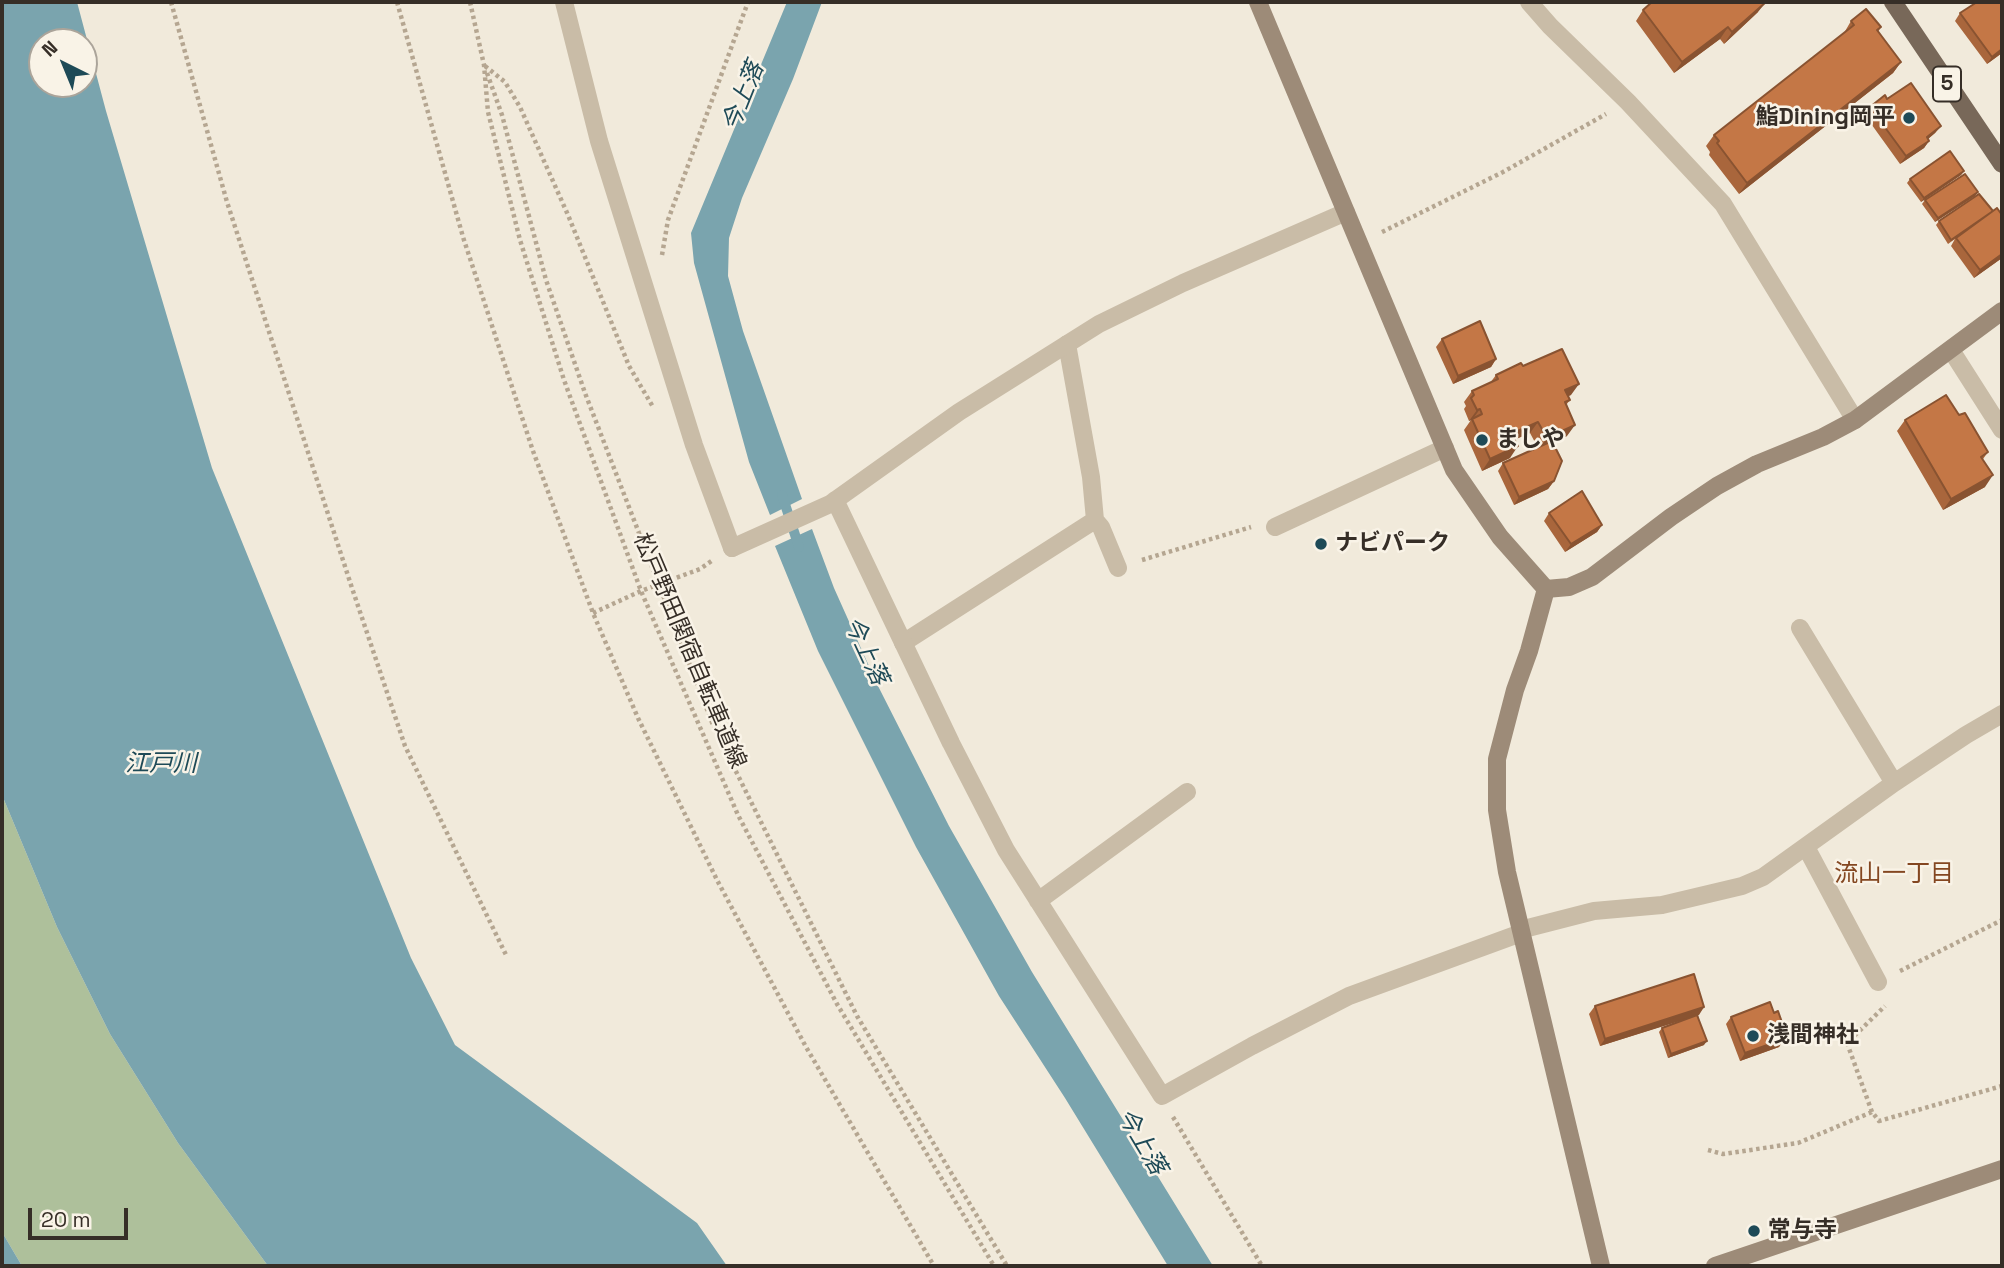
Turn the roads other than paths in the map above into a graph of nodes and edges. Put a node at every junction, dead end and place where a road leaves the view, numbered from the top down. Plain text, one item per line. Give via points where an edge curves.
1 (564, 2) edge
2 (1258, 2) edge
3 (1529, 2) edge
4 (1893, 2) edge
5 (2002, 164) edge
6 (1346, 212) junction
7 (2002, 311) edge
8 (1067, 344) junction
9 (1951, 350) junction
10 (1855, 420) junction
11 (2002, 430) edge
12 (1445, 448) junction
13 (832, 502) junction
14 (1095, 520) junction
15 (1275, 527) road end
16 (1118, 568) road end
17 (1546, 589) junction
18 (1800, 628) dead end
19 (903, 643) junction
20 (2002, 714) edge
21 (1894, 783) junction
22 (1187, 792) dead end
23 (1806, 847) junction
24 (1038, 901) junction
25 (1520, 931) junction
26 (1878, 982) road end
27 (2002, 1169) edge
28 (1601, 1266) edge
29 (1715, 1266) edge

1 - 13 street via 599,141 694,445 732,548
2 - 6 street
3 - 10 street via 1723,204
4 - 5 main road, 5
6 - 8 street via 1143,301
6 - 12 street
7 - 9 street
8 - 13 street via 959,412
8 - 14 street
9 - 10 street
9 - 11 street
10 - 17 street via 1717,486 1592,578
12 - 15 street
12 - 17 street via 1468,494
13 - 19 street
14 - 16 street
14 - 19 street
17 - 25 street via 1497,759 1497,810
18 - 21 street
19 - 24 street via 1006,850
20 - 21 street
21 - 23 street
22 - 24 street
23 - 25 street via 1742,886 1662,905 1594,911
23 - 26 street
24 - 25 street via 1162,1096 1349,996
25 - 28 street
27 - 29 street

